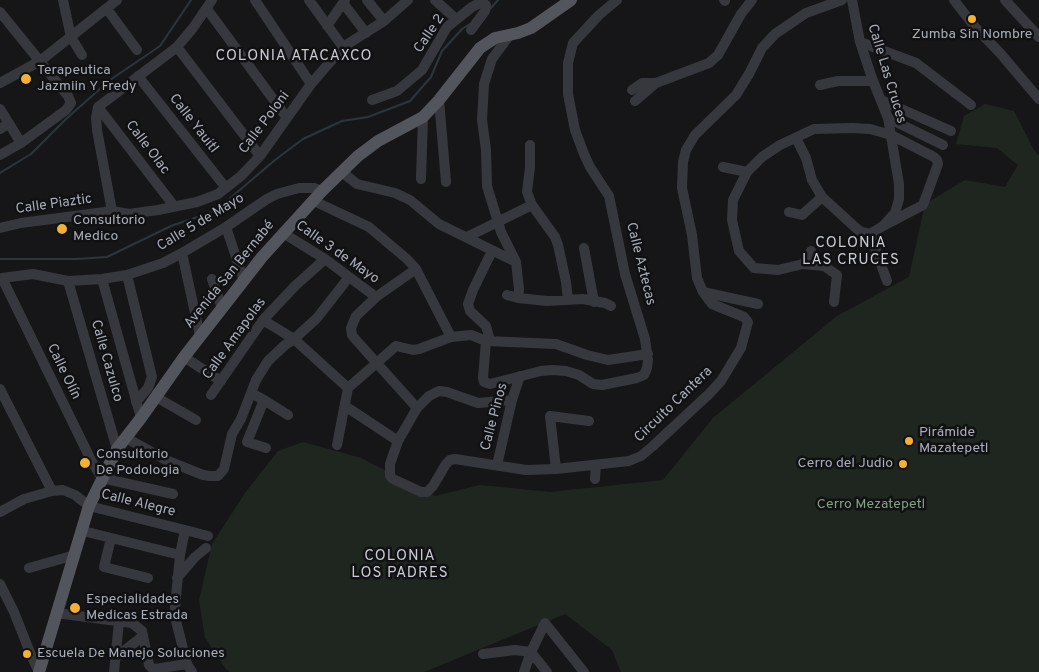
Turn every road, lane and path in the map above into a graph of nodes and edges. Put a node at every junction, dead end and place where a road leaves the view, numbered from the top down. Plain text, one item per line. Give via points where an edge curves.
1 (63, 0) edge
2 (118, 0) edge
3 (255, 0) edge
4 (310, 0) edge
5 (367, 0) edge
6 (407, 0) edge
7 (435, 0) edge
8 (571, 0) edge
9 (618, 0) edge
10 (752, 0) edge
11 (842, 0) edge
12 (852, 0) edge
13 (954, 0) edge
14 (1005, 0) edge
15 (344, 2) edge
16 (210, 4) edge
17 (107, 8) junction
18 (0, 12) edge
19 (456, 19) junction
20 (384, 21) junction
21 (327, 26) junction
22 (472, 28) dead end
23 (1037, 32) edge
24 (366, 33) junction
25 (509, 36) junction
26 (71, 37) junction
27 (860, 42) junction
28 (176, 47) junction
29 (343, 47) junction
30 (137, 50) dead end
31 (82, 55) dead end
32 (40, 61) junction
33 (138, 76) junction
34 (873, 81) junction
35 (0, 83) edge
36 (312, 84) junction
37 (820, 85) dead end
38 (634, 96) dead end
39 (1039, 99) edge
40 (372, 100) dead end
41 (439, 100) junction
42 (881, 100) junction
43 (971, 105) dead end
44 (98, 107) junction
45 (0, 109) edge
46 (423, 117) junction
47 (287, 118) junction
48 (888, 118) junction
49 (4, 126) edge
50 (951, 131) dead end
51 (891, 135) junction
52 (796, 138) junction
53 (21, 143) junction
54 (943, 145) dead end
55 (530, 146) dead end
56 (0, 154) edge
57 (260, 156) junction
58 (723, 167) dead end
59 (342, 172) junction
60 (747, 172) junction
61 (421, 180) dead end
62 (446, 182) dead end
63 (226, 188) junction
64 (318, 196) junction
65 (822, 197) junction
66 (532, 205) junction
67 (174, 206) junction
68 (112, 211) junction
69 (789, 212) dead end
70 (497, 221) junction
71 (883, 226) junction
72 (0, 228) edge
73 (226, 228) junction
74 (283, 232) junction
75 (870, 234) junction
76 (466, 237) junction
77 (584, 248) dead end
78 (492, 251) junction
79 (811, 251) dead end
80 (182, 253) junction
81 (325, 258) junction
82 (516, 262) junction
83 (803, 264) junction
84 (416, 269) junction
85 (127, 275) junction
86 (349, 277) junction
87 (2, 278) joint
88 (102, 279) junction
89 (212, 279) dead end
90 (68, 281) junction
91 (244, 281) junction
92 (887, 281) dead end
93 (703, 292) junction
94 (376, 297) junction
95 (568, 300) junction
96 (594, 302) junction
97 (834, 302) dead end
98 (758, 304) dead end
99 (611, 306) dead end
100 (222, 308) junction
101 (263, 320) junction
102 (200, 336) junction
103 (451, 337) junction
104 (294, 339) junction
105 (488, 341) junction
106 (648, 354) junction
107 (184, 357) junction
108 (376, 362) junction
109 (520, 376) junction
110 (221, 381) junction
111 (348, 388) junction
112 (0, 389) edge
113 (251, 393) junction
114 (212, 395) dead end
115 (156, 397) junction
116 (264, 400) junction
117 (512, 400) junction
118 (136, 402) junction
119 (345, 406) junction
120 (4, 408) edge
121 (417, 408) junction
122 (288, 415) dead end
123 (141, 418) junction
124 (196, 420) dead end
125 (589, 421) dead end
126 (126, 438) junction
127 (398, 441) junction
128 (337, 445) dead end
129 (117, 449) junction
130 (259, 449) dead end
131 (497, 465) junction
132 (596, 465) junction
133 (556, 469) junction
134 (102, 478) junction
135 (595, 479) dead end
136 (52, 491) junction
137 (173, 494) dead end
138 (89, 506) junction
139 (0, 512) edge
140 (185, 530) junction
141 (82, 531) junction
142 (208, 536) dead end
143 (111, 538) junction
144 (206, 548) dead end
145 (75, 555) junction
146 (180, 555) junction
147 (29, 568) dead end
148 (148, 578) dead end
149 (177, 578) junction
150 (0, 584) edge
151 (56, 613) junction
152 (118, 622) junction
153 (143, 636) junction
154 (531, 652) junction
155 (483, 654) dead end
156 (115, 658) junction
157 (191, 670) edge
158 (39, 672) edge
159 (114, 672) edge
160 (524, 672) edge
161 (547, 672) edge
162 (584, 672) edge

1 - 26 street
2 - 17 street
3 - 36 street
4 - 21 street
5 - 20 street
6 - 20 street, Calle Poloni
7 - 19 street
8 - 25 main road, Avenida San Bernabé via 539,24
9 - 106 street, Calle Aztecas via 573,43 568,63 568,94 575,130 590,167 609,196 625,274
10 - 38 street via 718,55 709,63 656,83
11 - 93 street via 806,13 775,34 762,48 736,95 695,135 686,150 682,188 697,278
12 - 27 street, Calle Las Cruces
13 - 39 street
14 - 23 street
15 - 21 street
15 - 24 street
16 - 28 street
16 - 47 street
17 - 26 street
17 - 30 street
18 - 32 street
19 - 22 street, Calle 2 via 482,2 486,5
19 - 40 street, Calle 2 via 422,70 397,92
20 - 24 street, Calle Poloni
21 - 29 street
24 - 29 street, Calle Poloni
25 - 41 main road, Avenida San Bernabé via 490,41 475,53
25 - 70 street via 492,59 484,84 482,120 487,186
26 - 31 street
26 - 32 street
27 - 34 street, Calle Las Cruces
27 - 43 street via 916,63
28 - 33 street
28 - 57 street
29 - 36 street, Calle Poloni
32 - 35 street
32 - 53 street via 68,96 70,106
33 - 44 street
33 - 63 street, Calle Yauitl
34 - 37 street via 838,81
34 - 42 street, Calle Las Cruces
36 - 47 street, Calle Poloni
41 - 46 main road, Avenida San Bernabé
41 - 62 street
42 - 48 street, Calle Las Cruces
42 - 50 street
44 - 67 street, Calle Olac
44 - 68 street via 97,130
45 - 49 street
46 - 59 main road, Avenida San Bernabé via 378,141
46 - 61 street
47 - 57 street, Calle Poloni
48 - 51 street, Calle Las Cruces
48 - 54 street
49 - 53 street
51 - 52 street via 870,129 832,128 814,129
51 - 71 street, Calle Las Cruces via 899,199 895,213
51 - 71 street via 934,157 938,164 923,205
52 - 60 street via 771,150
52 - 65 street
53 - 56 street
55 - 66 street via 527,192
57 - 63 street, Calle Poloni
58 - 60 street
59 - 64 main road, Avenida San Bernabé
59 - 76 street via 357,184 410,200 439,224
60 - 83 street via 733,200 732,220 739,251 754,268 778,270
63 - 67 street, Calle Poloni via 207,199
64 - 73 street, Calle 5 de Mayo via 314,188 277,194
64 - 74 main road, Avenida San Bernabé
64 - 84 street, Calle 5 de Mayo via 369,227
65 - 69 street via 802,215
65 - 75 street via 861,232
66 - 70 street
66 - 95 street via 555,237
67 - 68 street, Calle Poloni via 129,214
68 - 72 street, Calle Piaztic
70 - 76 street
70 - 82 street
71 - 75 street, Calle Las Cruces
73 - 80 street, Calle 5 de Mayo
73 - 91 street
74 - 81 street, Calle 3 de Mayo
74 - 91 main road, Avenida San Bernabé
75 - 92 street
76 - 78 street
77 - 96 street
78 - 82 street
78 - 105 street via 468,304 470,311 486,326
79 - 83 street
80 - 85 street, Calle 5 de Mayo
80 - 102 street
81 - 86 street, Calle 3 de Mayo
81 - 101 street, Calle Amapolas
82 - 95 street via 519,288 512,297
83 - 97 street via 824,266 837,275
84 - 94 street
84 - 103 street, Calle 5 de Mayo
85 - 88 street, Calle 5 de Mayo
85 - 118 street via 152,378
86 - 94 street, Calle 3 de Mayo
86 - 104 street via 316,318
87 - 90 street, Calle 5 de Mayo via 33,274
87 - 134 street, Calle Olín
88 - 90 street, Calle 5 de Mayo
88 - 118 street
89 - 100 street
90 - 129 street, Calle Cazulco
91 - 100 main road, Avenida San Bernabé
93 - 98 street
93 - 132 street, Circuito Cantera via 712,304 744,317 748,322 741,348 730,367 709,394 641,456 619,463
94 - 108 street via 352,324 352,335
95 - 96 street
96 - 99 street
100 - 102 main road, Avenida San Bernabé
101 - 104 street
101 - 110 street, Calle Amapolas
102 - 107 main road, Avenida San Bernabé
103 - 105 street via 471,335
103 - 108 street via 413,350 396,346
104 - 111 street
104 - 113 street via 268,361
105 - 106 street via 556,344 608,360
105 - 109 street via 484,382 490,384
106 - 109 street via 644,375 602,385 566,371 541,370
107 - 110 street
107 - 115 main road, Avenida San Bernabé
108 - 111 street
108 - 121 street
109 - 117 street, Calle Pinos
110 - 114 street, Calle Amapolas
111 - 119 street
112 - 120 street
113 - 116 street
113 - 126 street via 232,434 223,472 215,476 203,475 168,461
115 - 123 main road, Avenida San Bernabé
115 - 124 street
116 - 122 street
116 - 130 street via 247,439
117 - 121 street via 478,403 439,391
117 - 131 street, Calle Pinos
118 - 123 street
119 - 127 street
119 - 128 street
120 - 136 street
121 - 127 street
123 - 126 main road, Avenida San Bernabé
125 - 133 street via 550,416
126 - 129 main road, Avenida San Bernabé
127 - 131 street, Circuito Cantera via 389,472 393,480 421,492 427,492 434,486 450,460 462,458
129 - 134 main road, Avenida San Bernabé
131 - 133 street, Circuito Cantera via 526,470
132 - 133 street, Circuito Cantera
132 - 135 street
134 - 137 street
134 - 138 main road, Avenida San Bernabé
136 - 138 street, Calle Alegre via 64,490
136 - 139 street via 24,499
138 - 140 street, Calle Alegre
138 - 141 main road, Avenida San Bernabé
140 - 142 street
140 - 146 street, Calle Alegre
141 - 143 street
141 - 145 main road, Avenida San Bernabé
143 - 146 street
143 - 148 street via 104,567
144 - 149 street
145 - 147 street
145 - 151 main road, Avenida San Bernabé
146 - 149 street, Calle Alegre
149 - 157 street, Calle Alegre via 176,621
150 - 158 street
151 - 152 street
151 - 158 main road, Avenida San Bernabé
152 - 153 street via 132,623 139,627
152 - 156 street
153 - 156 street
153 - 157 street via 152,668
154 - 155 street via 515,650
154 - 160 street
154 - 161 street
154 - 162 street via 545,623
156 - 159 street

